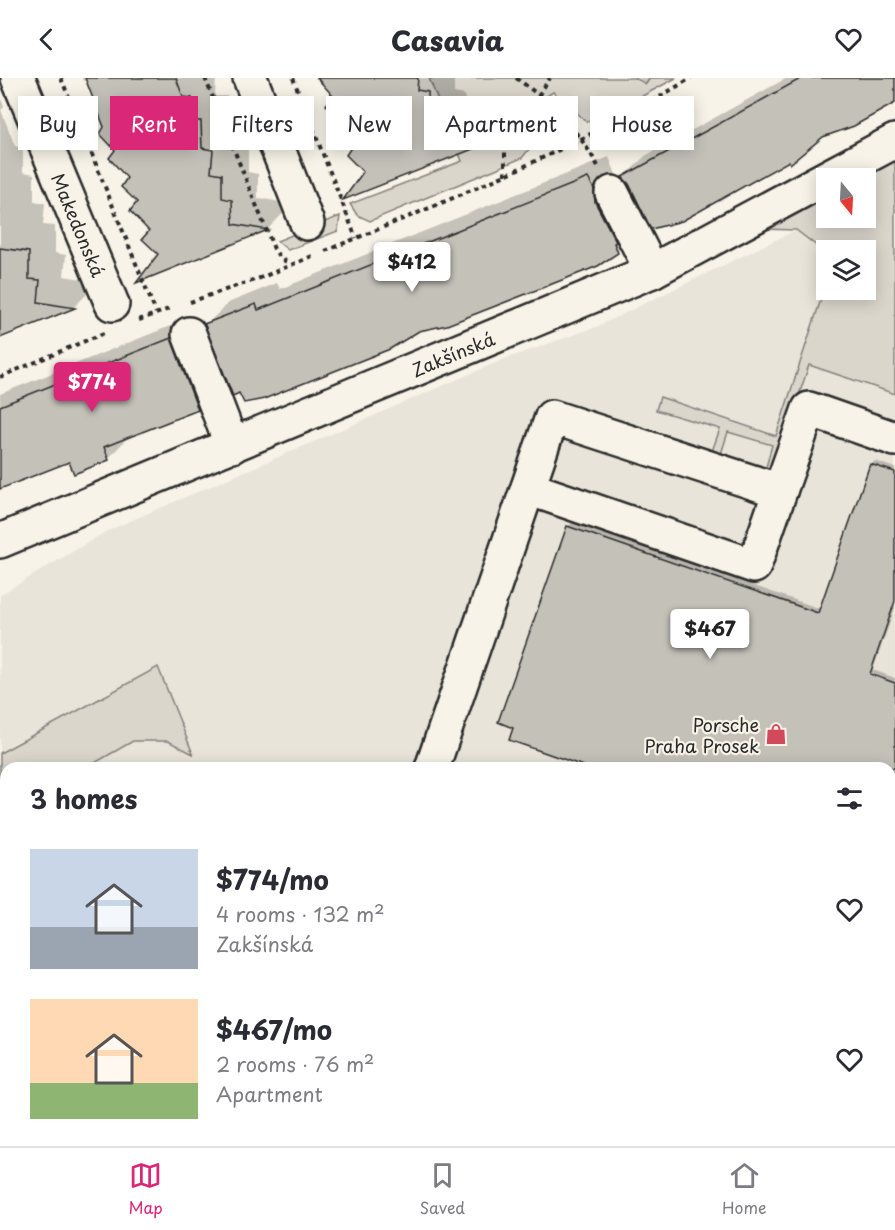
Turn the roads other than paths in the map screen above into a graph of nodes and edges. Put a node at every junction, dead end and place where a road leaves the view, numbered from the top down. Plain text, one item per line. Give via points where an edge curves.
1 (18, 78) edge
2 (249, 78) edge
3 (895, 141) edge
4 (612, 193) road end
5 (307, 223) dead end
6 (652, 271) junction
7 (184, 315) road end
8 (119, 319) road end
9 (895, 439) edge
10 (232, 446) junction
11 (528, 488) junction
12 (780, 491) junction
13 (0, 541) edge
14 (434, 762) edge

1 - 8 street, Makedonská
2 - 5 street
3 - 6 street, Zakšínská
4 - 6 street
6 - 10 street, Zakšínská
7 - 10 street
9 - 12 street via 809,409
10 - 13 street, Zakšínská
11 - 12 street via 552,417
11 - 12 street via 754,566
11 - 14 street

